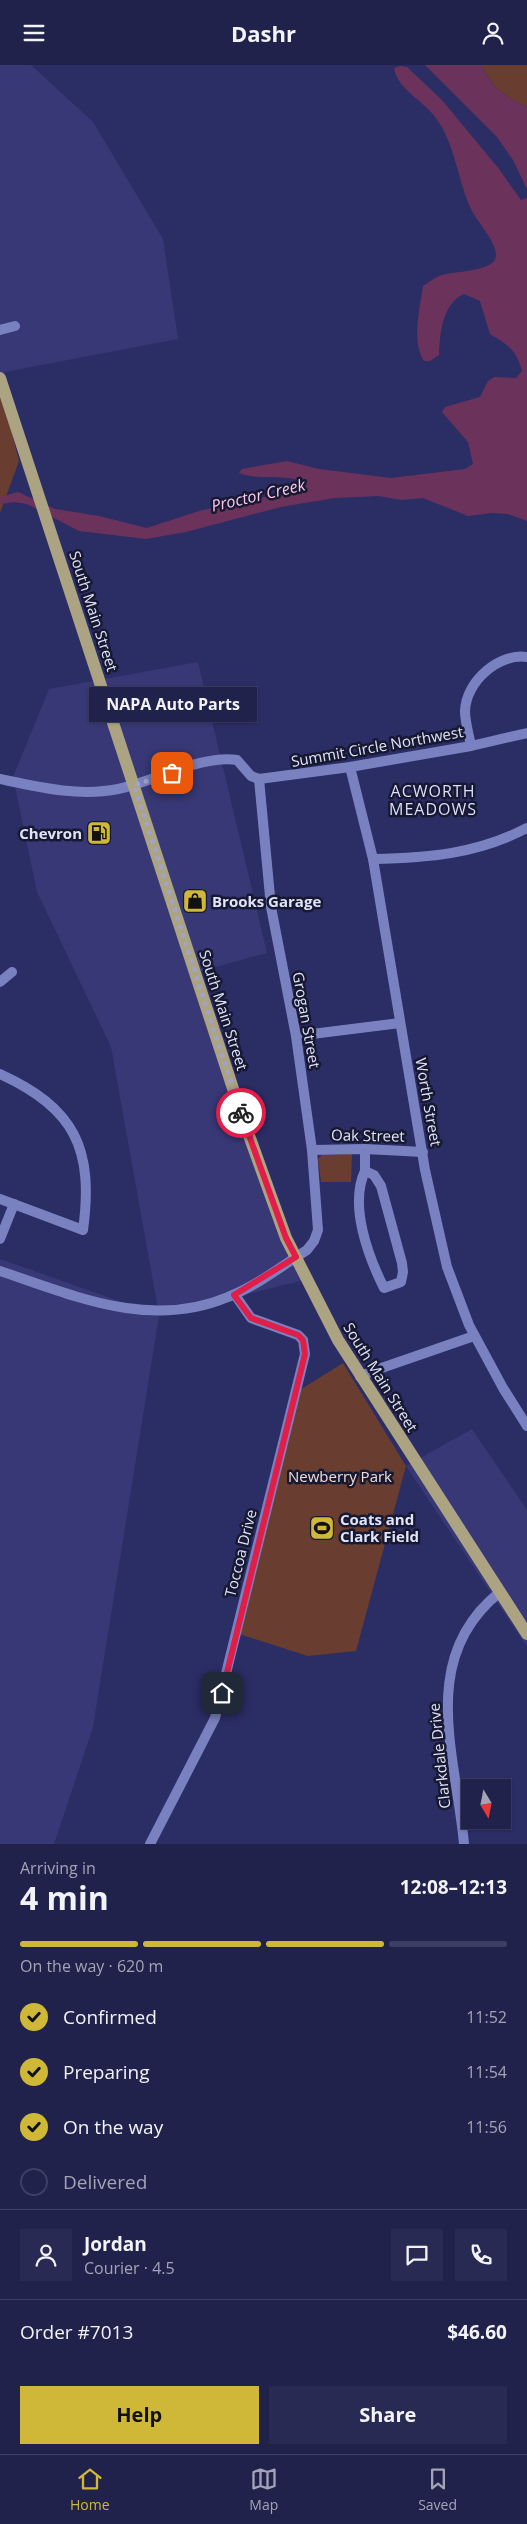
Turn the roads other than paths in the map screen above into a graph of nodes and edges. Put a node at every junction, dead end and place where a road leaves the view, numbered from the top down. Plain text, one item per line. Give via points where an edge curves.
1 (14, 326) dead end
2 (0, 330) edge
3 (0, 378) edge
4 (527, 657) edge
5 (527, 733) edge
6 (471, 745) junction
7 (350, 767) junction
8 (0, 779) edge
9 (258, 779) junction
10 (134, 785) junction
11 (527, 828) edge
12 (373, 859) junction
13 (12, 972) dead end
14 (0, 982) edge
15 (400, 1023) junction
16 (296, 1036) junction
17 (0, 1073) edge
18 (366, 1149) junction
19 (312, 1150) junction
20 (423, 1152) junction
21 (365, 1171) junction
22 (0, 1199) edge
23 (14, 1205) junction
24 (0, 1239) edge
25 (296, 1257) junction
26 (0, 1271) edge
27 (234, 1295) junction
28 (474, 1336) junction
29 (360, 1377) junction
30 (527, 1426) edge
31 (500, 1592) junction
32 (527, 1634) edge
33 (150, 1844) edge
34 (464, 1844) edge

1 - 2 street
3 - 10 main road, South Main Street
4 - 6 street via 516,656 497,663 482,674 469,693 465,710
5 - 6 street, Summit Circle Northwest
6 - 7 street, Summit Circle Northwest
7 - 9 street, Summit Circle Northwest
7 - 12 street, Worth Street
8 - 10 street via 78,792
9 - 10 street via 238,761 227,758
9 - 16 street, Grogan Street via 271,907
10 - 25 main road, South Main Street via 258,1164
11 - 12 street via 479,847 429,858
12 - 15 street, Worth Street
13 - 14 street
15 - 16 street
15 - 20 street, Worth Street
16 - 19 street, Grogan Street
17 - 23 street via 31,1089 59,1113 76,1139 87,1178 83,1230
18 - 19 street, Oak Street
18 - 20 street, Oak Street
18 - 21 street
19 - 25 street, Grogan Street via 318,1230 311,1246
20 - 28 street, Worth Street via 447,1267
21 - 21 street via 359,1190 364,1233 370,1257 384,1288 401,1281 404,1272 381,1186 374,1175
22 - 23 street
23 - 24 street
25 - 27 street, Grogan Street
25 - 29 main road, South Main Street via 328,1323
26 - 27 street, Grogan Street via 84,1299 153,1312 189,1310
27 - 33 street, Toccoa Drive via 251,1318 298,1335 303,1340 305,1354 215,1718
28 - 29 street
28 - 30 street, Worth Street
29 - 31 main road, South Main Street
31 - 32 main road, South Main Street
31 - 34 street, Clarkdale Drive via 481,1610 463,1635 449,1673 447,1711

